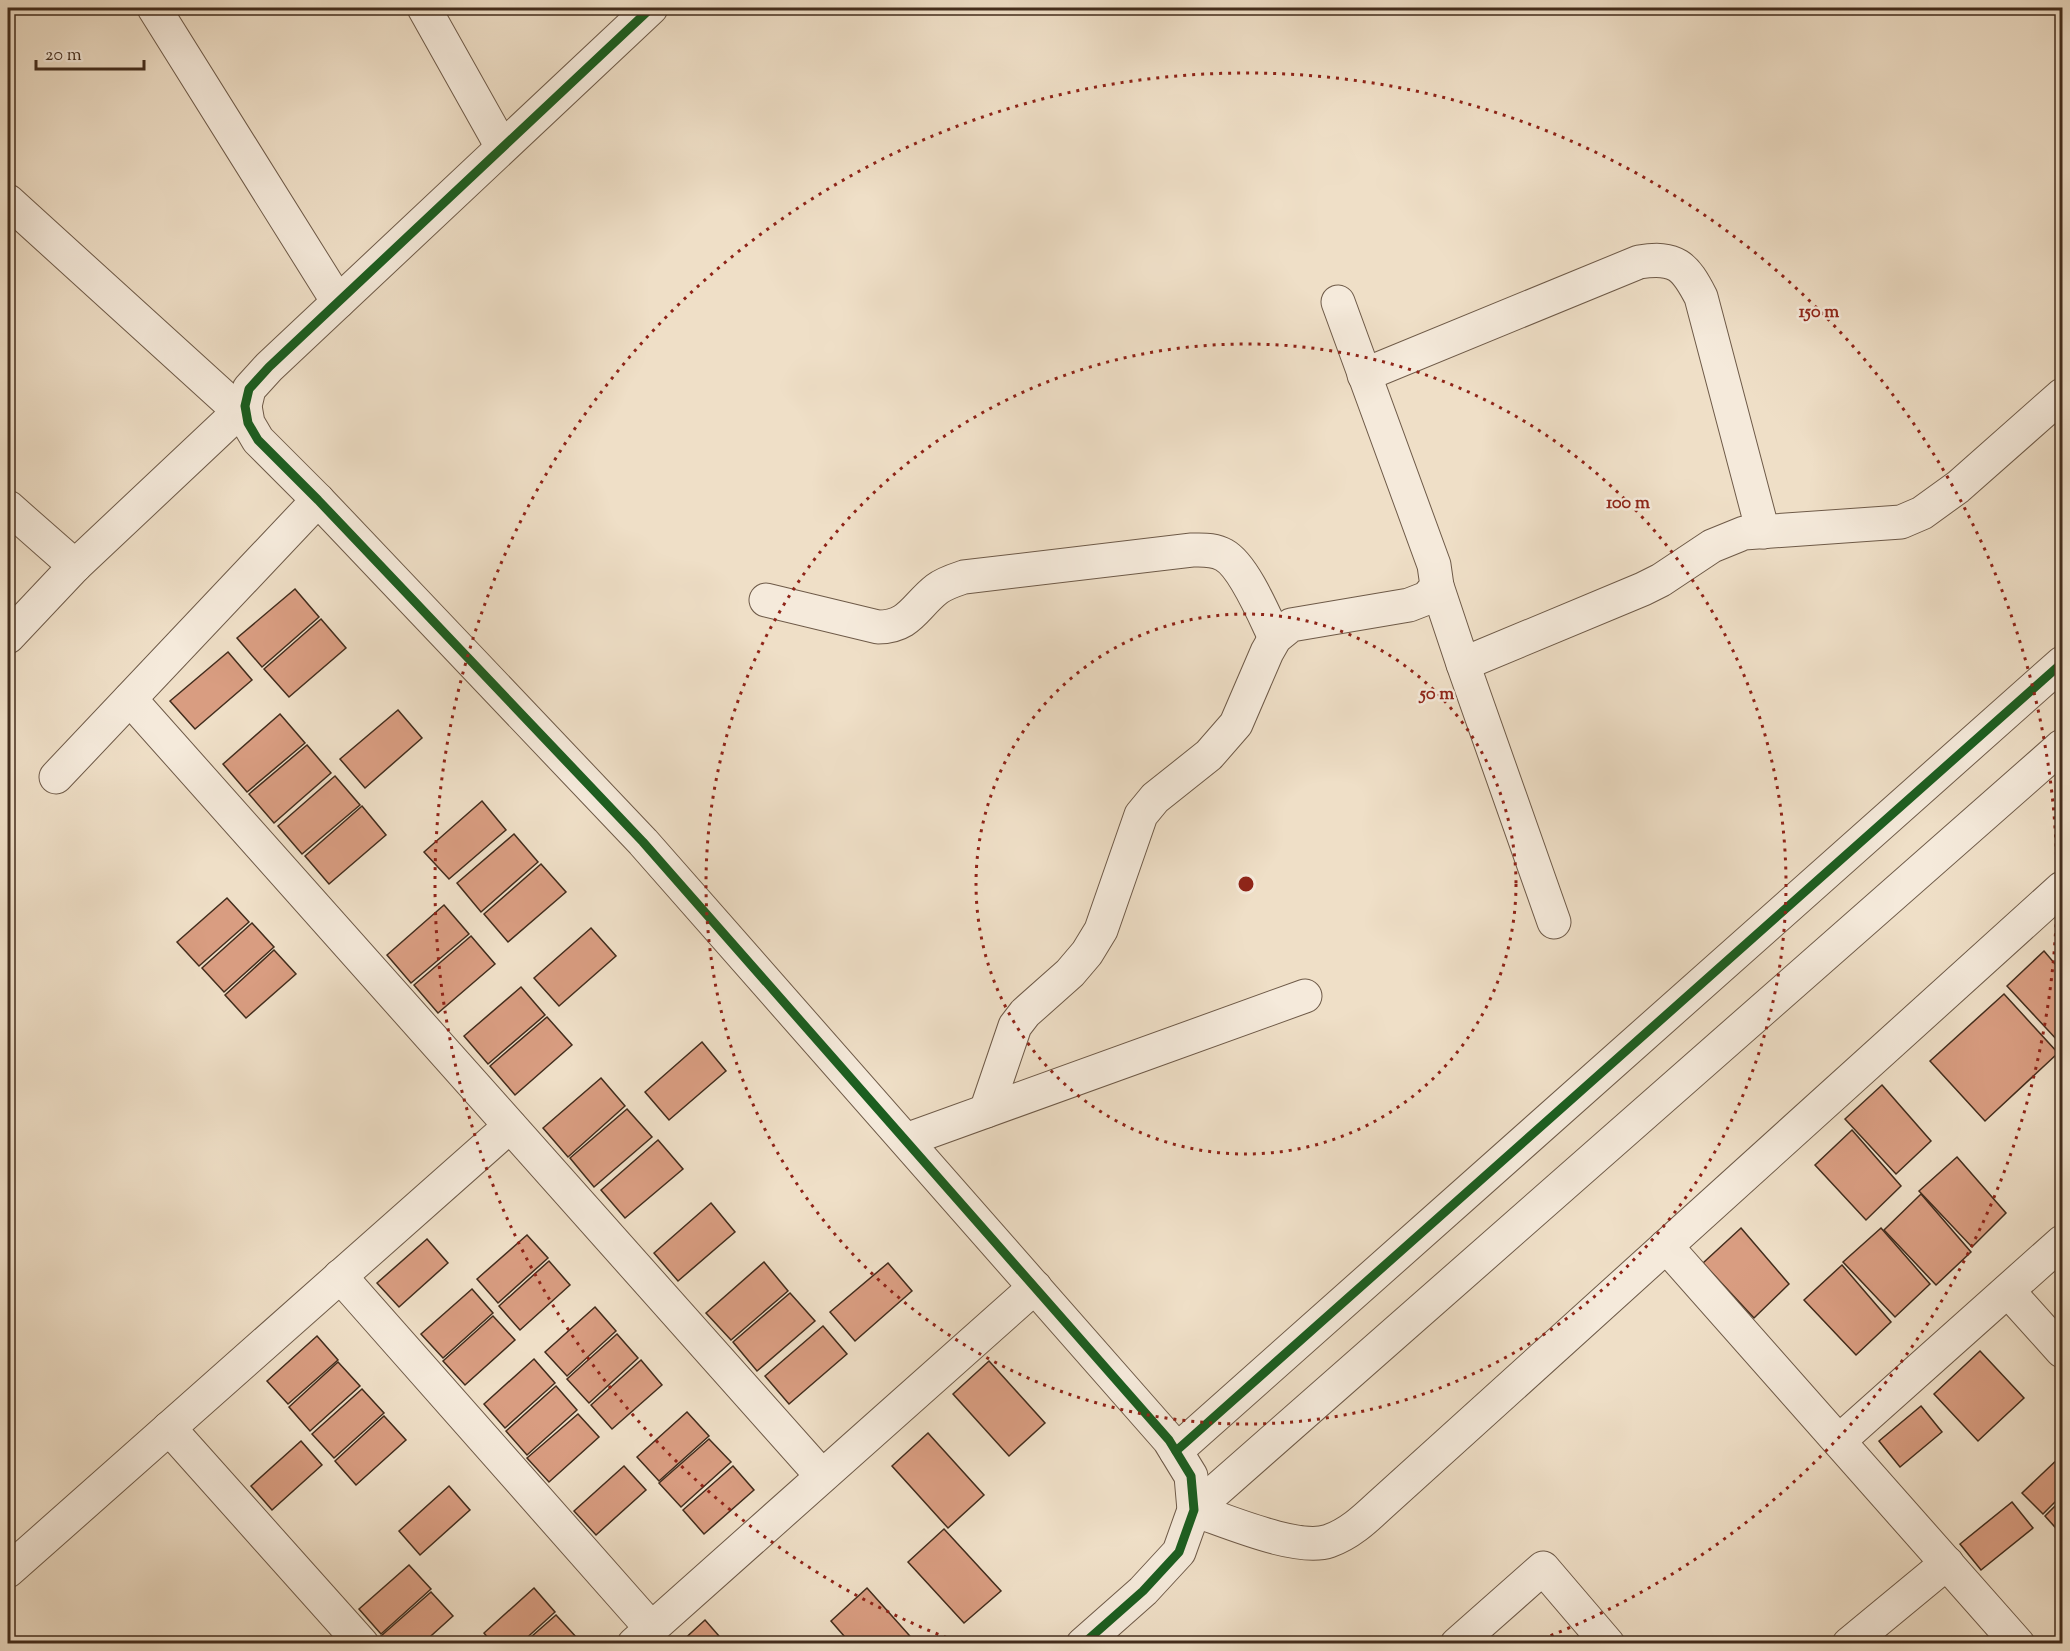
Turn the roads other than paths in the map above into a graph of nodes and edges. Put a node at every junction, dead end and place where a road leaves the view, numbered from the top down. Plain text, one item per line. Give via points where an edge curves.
1 (154, 8) edge
2 (424, 8) edge
3 (651, 8) edge
4 (502, 147) junction
5 (8, 201) edge
6 (338, 302) junction
7 (1338, 302) dead end
8 (1364, 375) junction
9 (2062, 395) edge
10 (242, 409) junction
11 (318, 500) junction
12 (8, 507) edge
13 (1763, 532) junction
14 (75, 567) junction
15 (1437, 586) junction
16 (766, 600) dead end
17 (8, 637) edge
18 (1275, 638) junction
19 (2062, 663) edge
20 (1463, 664) junction
21 (130, 699) junction
22 (2062, 746) edge
23 (56, 777) dead end
24 (2062, 888) edge
25 (1554, 922) dead end
26 (1305, 996) dead end
27 (986, 1111) junction
28 (510, 1126) junction
29 (906, 1140) junction
30 (2062, 1242) edge
31 (1666, 1246) junction
32 (340, 1276) junction
33 (1035, 1287) junction
34 (2008, 1291) junction
35 (2062, 1351) edge
36 (169, 1428) junction
37 (1839, 1441) junction
38 (1176, 1451) junction
39 (822, 1476) junction
40 (1194, 1510) junction
41 (1947, 1563) junction
42 (8, 1571) edge
43 (643, 1636) edge
44 (362, 1644) edge
45 (1083, 1644) edge
46 (1457, 1644) edge
47 (1608, 1644) edge
48 (1849, 1644) edge
49 (2018, 1644) edge

1 - 6 street
2 - 4 street
3 - 4 street
4 - 6 street
5 - 10 street
6 - 10 street via 249,389
7 - 8 street
8 - 13 street via 1639,262 1670,262 1682,268 1701,297
8 - 15 street via 1434,565
9 - 13 street via 1958,487 1922,513 1902,522
10 - 11 street via 258,440
10 - 14 street
11 - 21 street
11 - 29 street via 643,842
12 - 14 street
13 - 20 street via 1744,532 1727,539 1643,589
14 - 17 street
15 - 18 street via 1427,598 1409,605 1291,626
15 - 20 street
16 - 18 street via 891,627 904,622 938,588 964,577 1212,550 1226,556 1239,570
18 - 27 street via 1236,724 1209,755 1155,798 1141,815 1101,930 1070,973 1015,1026
19 - 38 street
20 - 25 street
21 - 23 street
21 - 28 street
22 - 40 street
24 - 31 street
26 - 27 street
27 - 29 street
28 - 32 street
28 - 39 street
29 - 33 street
30 - 34 street
31 - 37 street
31 - 40 street via 1345,1535 1327,1542 1281,1539
32 - 36 street
32 - 43 street
33 - 38 street
33 - 39 street
34 - 35 street
34 - 37 street
36 - 42 street
36 - 44 street
37 - 41 street
38 - 40 street via 1191,1476
39 - 43 street
40 - 45 street via 1179,1552 1143,1591
41 - 48 street
41 - 49 street
46 - 47 street via 1543,1568

